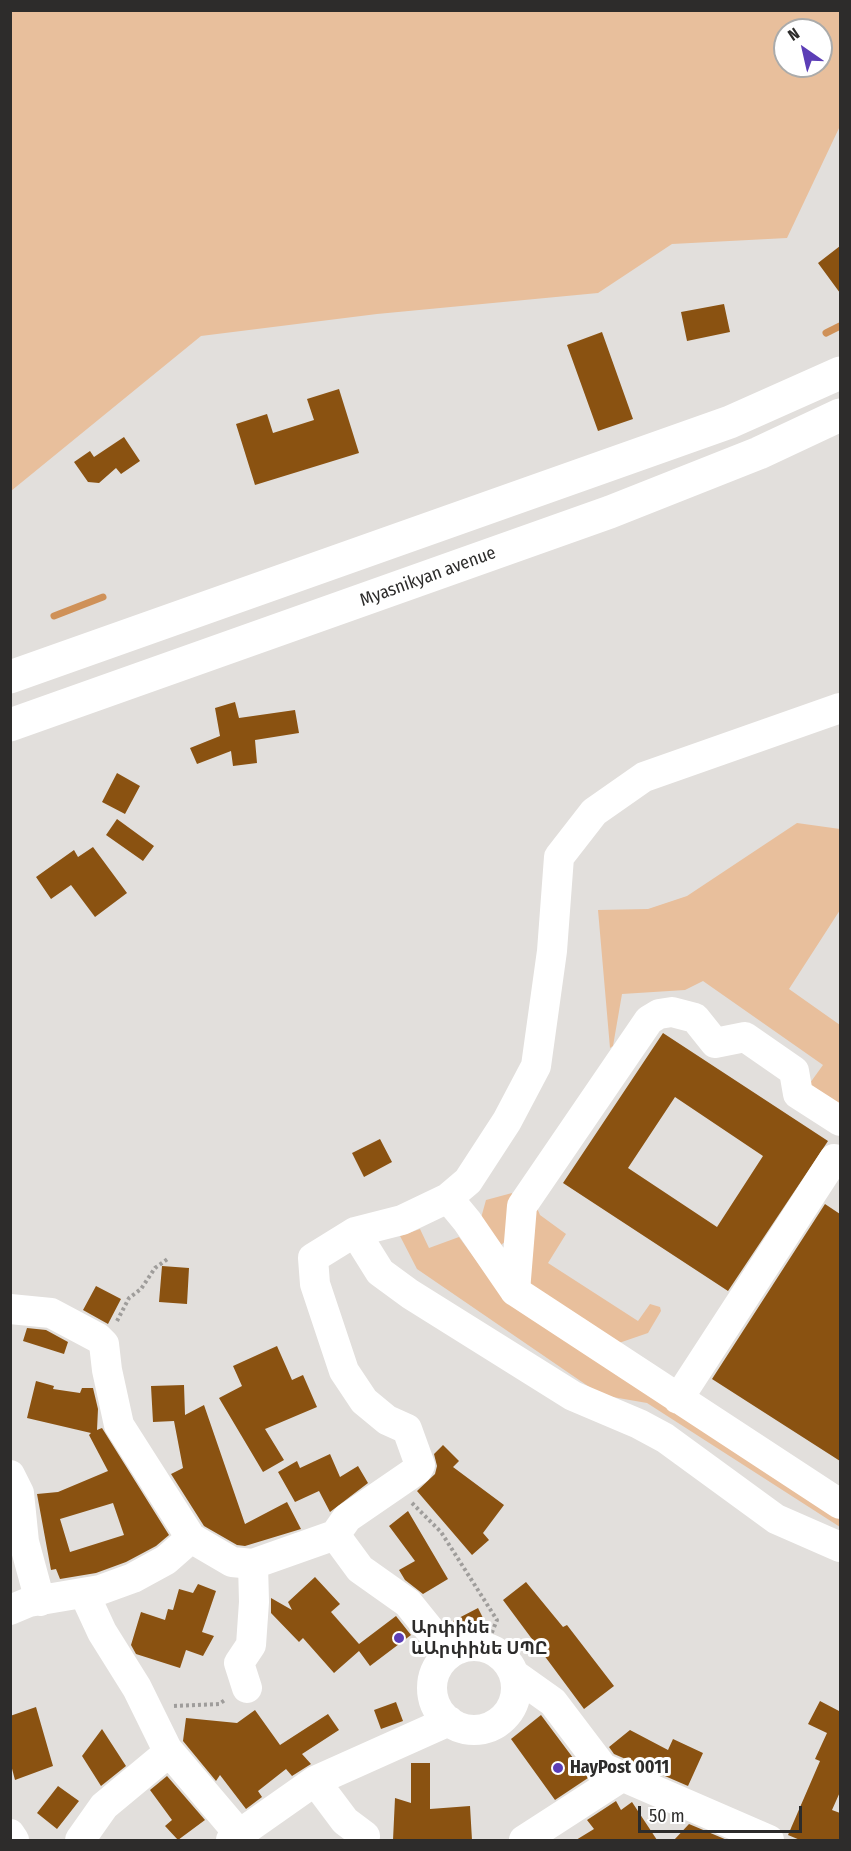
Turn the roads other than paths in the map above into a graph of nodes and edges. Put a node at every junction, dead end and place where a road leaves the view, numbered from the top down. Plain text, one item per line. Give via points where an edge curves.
1 (840, 373) edge
2 (840, 415) edge
3 (10, 677) edge
4 (840, 708) edge
5 (10, 725) edge
6 (840, 1121) edge
7 (838, 1157) edge
8 (448, 1198) junction
9 (355, 1232) junction
10 (514, 1291) junction
11 (12, 1312) edge
12 (678, 1399) junction
13 (10, 1475) edge
14 (840, 1504) edge
15 (335, 1535) junction
16 (191, 1538) junction
17 (840, 1547) edge
18 (253, 1564) junction
19 (84, 1593) junction
20 (40, 1601) junction
21 (10, 1610) edge
22 (455, 1648) junction
23 (247, 1688) road end
24 (521, 1689) junction
25 (449, 1722) junction
26 (169, 1752) junction
27 (620, 1778) junction
28 (315, 1781) junction
29 (10, 1834) edge
30 (236, 1838) edge
31 (367, 1839) edge
32 (14, 1840) edge
33 (80, 1840) edge
34 (524, 1840) edge
35 (769, 1840) edge

1 - 3 highway via 708,430
2 - 5 highway, Myasnikyan avenue via 759,453 610,512
4 - 8 street via 644,777 594,812 560,857 536,1066 507,1121 468,1181
6 - 10 street via 798,1094 794,1071 745,1036 715,1043 695,1018 672,1012 659,1014 649,1020 522,1206
7 - 12 street
8 - 9 street via 402,1220
8 - 10 street
9 - 15 street via 313,1258 315,1284 344,1371 364,1401 387,1420 407,1429 420,1465 347,1518
9 - 17 street via 380,1272 410,1294 573,1396 665,1438 776,1519
10 - 12 street
11 - 16 street via 51,1313 104,1344 119,1425
12 - 14 street
13 - 20 street via 19,1493 24,1542
15 - 18 street
15 - 22 street via 360,1569 408,1603
16 - 18 street via 232,1562
16 - 19 street via 166,1560 133,1578
18 - 23 street via 251,1645 239,1663
19 - 20 street
19 - 26 street
20 - 21 street
22 - 24 street via 498,1653 508,1663
22 - 25 street via 432,1686 438,1709
24 - 25 street via 502,1719 483,1729 469,1730
24 - 27 street via 553,1702 603,1768
25 - 28 street
26 - 30 street
26 - 33 street via 104,1806
27 - 34 street
27 - 35 street via 664,1793
28 - 30 street
28 - 31 street via 345,1821
29 - 32 street

